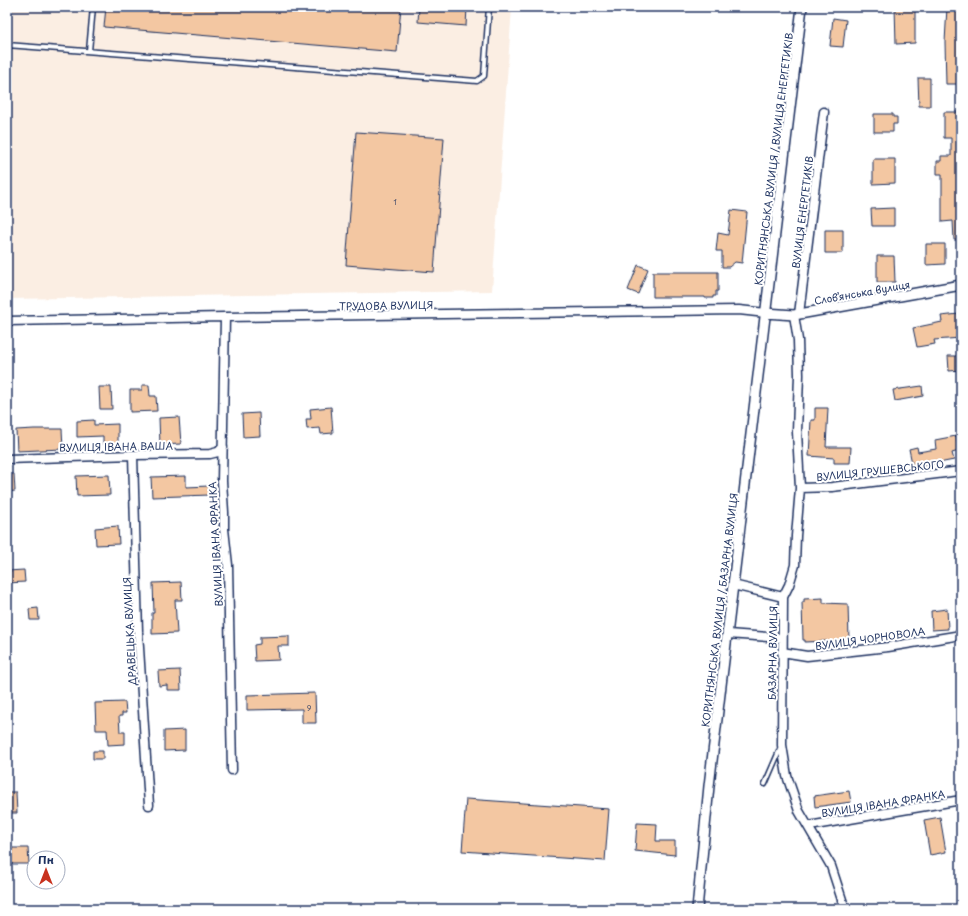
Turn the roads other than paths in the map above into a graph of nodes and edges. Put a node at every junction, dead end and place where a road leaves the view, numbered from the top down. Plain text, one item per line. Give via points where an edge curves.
1 (93, 7) edge
2 (489, 7) edge
3 (802, 7) edge
4 (7, 45) edge
5 (89, 52) junction
6 (824, 112) dead end
7 (961, 286) edge
8 (766, 313) junction
9 (797, 315) junction
10 (225, 317) junction
11 (7, 321) edge
12 (222, 447) junction
13 (133, 455) junction
14 (7, 459) edge
15 (961, 471) edge
16 (800, 488) junction
17 (733, 585) junction
18 (783, 597) junction
19 (728, 634) junction
20 (961, 635) edge
21 (782, 638) junction
22 (782, 652) junction
23 (782, 745) junction
24 (232, 770) dead end
25 (765, 784) dead end
26 (961, 800) edge
27 (149, 805) dead end
28 (809, 826) junction
29 (697, 909) edge
30 (845, 909) edge

1 - 5 lane
2 - 5 lane via 484,76 477,81
3 - 8 street, КОРИТНЯНСЬКА ВУЛИЦЯ / ВУЛИЦЯ ЕНЕРГЕТИКІВ
4 - 5 lane
6 - 9 street, ВУЛИЦЯ ЕНЕРГЕТИКІВ
7 - 9 street, Словʼянська вулиця
8 - 9 street, Словʼянська вулиця
8 - 10 street, ТРУДОВА ВУЛИЦЯ via 739,310
8 - 17 street, КОРИТНЯНСЬКА ВУЛИЦЯ / БАЗАРНА ВУЛИЦЯ
9 - 16 street, БАЗАРНА ВУЛИЦЯ
10 - 11 street, ТРУДОВА ВУЛИЦЯ
10 - 12 street, ВУЛИЦЯ ІВАНА ФРАНКА
12 - 13 street, ВУЛИЦЯ ІВАНА ВАША via 218,452 210,454
12 - 24 street, ВУЛИЦЯ ІВАНА ФРАНКА via 224,529 228,565
13 - 14 street, ВУЛИЦЯ ІВАНА ВАША
13 - 27 street, ДРАВЕЦЬКА ВУЛИЦЯ via 138,632
15 - 16 street, ВУЛИЦЯ ГРУШЕВСЬКОГО via 832,487
16 - 18 street, БАЗАРНА ВУЛИЦЯ via 795,565
17 - 18 street
17 - 19 street, КОРИТНЯНСЬКА ВУЛИЦЯ / БАЗАРНА ВУЛИЦЯ
18 - 21 street, БАЗАРНА ВУЛИЦЯ
19 - 21 street
19 - 29 street, КОРИТНЯНСЬКА ВУЛИЦЯ / БАЗАРНА ВУЛИЦЯ
20 - 22 street, ВУЛИЦЯ ЧОРНОВОЛА via 888,647 807,656
21 - 22 street, БАЗАРНА ВУЛИЦЯ
22 - 23 street, БАЗАРНА ВУЛИЦЯ
23 - 25 lane
23 - 28 street, БАЗАРНА ВУЛИЦЯ via 787,776 799,810
26 - 28 street, ВУЛИЦЯ ІВАНА ФРАНКА
28 - 30 street, БАЗАРНА ВУЛИЦЯ via 831,866

